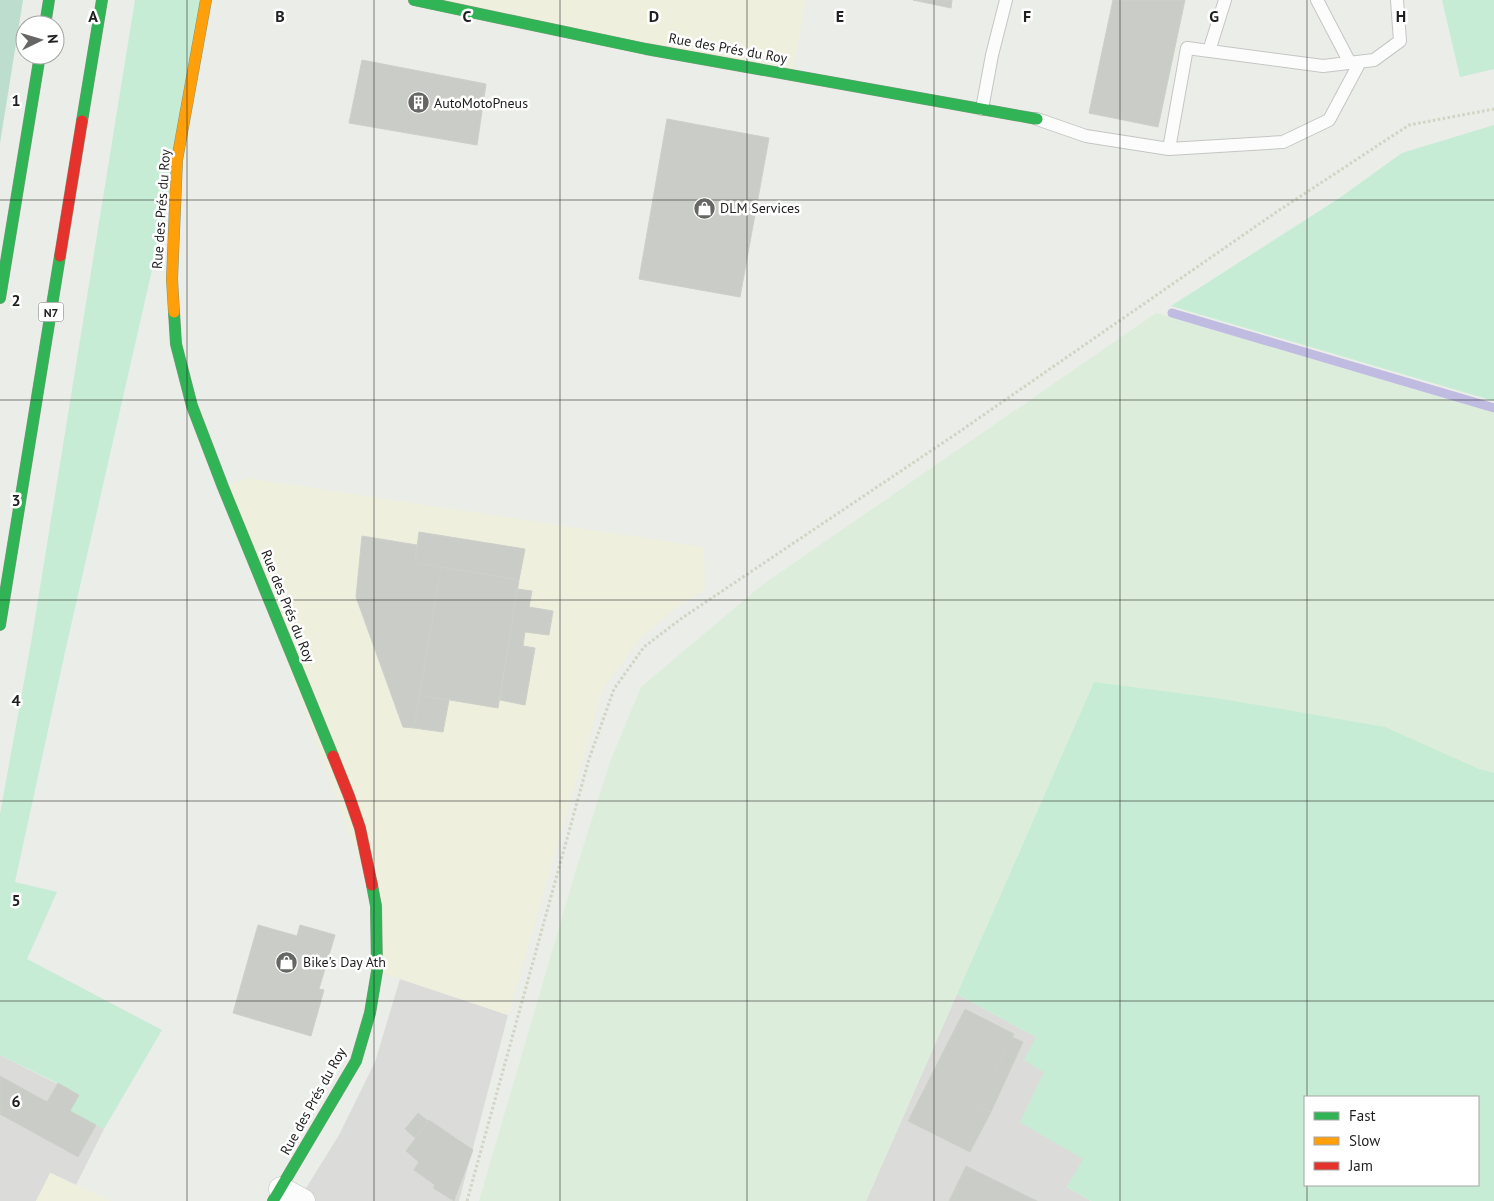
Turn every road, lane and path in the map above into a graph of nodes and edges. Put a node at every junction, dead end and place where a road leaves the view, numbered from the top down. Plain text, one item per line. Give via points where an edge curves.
1 (50, 0) edge
2 (102, 0) edge
3 (206, 0) edge
4 (414, 0) edge
5 (1006, 0) edge
6 (1225, 0) edge
7 (1317, 0) edge
8 (1397, 0) edge
9 (47, 15) edge
10 (1209, 51) junction
11 (1355, 62) junction
12 (38, 65) edge
13 (982, 109) junction
14 (1494, 109) edge
15 (1037, 119) joint
16 (1169, 149) junction
17 (0, 298) edge
18 (0, 625) edge
19 (277, 1195) edge
20 (303, 1201) edge
21 (467, 1201) edge

1 - 9 main road
2 - 18 main road, N7
3 - 19 main road, Rue des Prés du Roy via 178,160 172,280 176,344 192,406 352,804 376,906 377,971 370,1013 356,1061
4 - 13 main road, Rue des Prés du Roy via 646,49
5 - 13 lane
6 - 10 lane
7 - 11 lane
8 - 11 lane via 1400,41 1374,60
10 - 11 lane via 1323,66
10 - 16 lane via 1187,48
11 - 16 lane via 1329,120 1283,142
12 - 17 main road
13 - 15 main road, Rue des Prés du Roy
14 - 21 path via 1409,125 1275,213 644,647 614,689 590,759
15 - 16 lane via 1086,136
19 - 20 street

